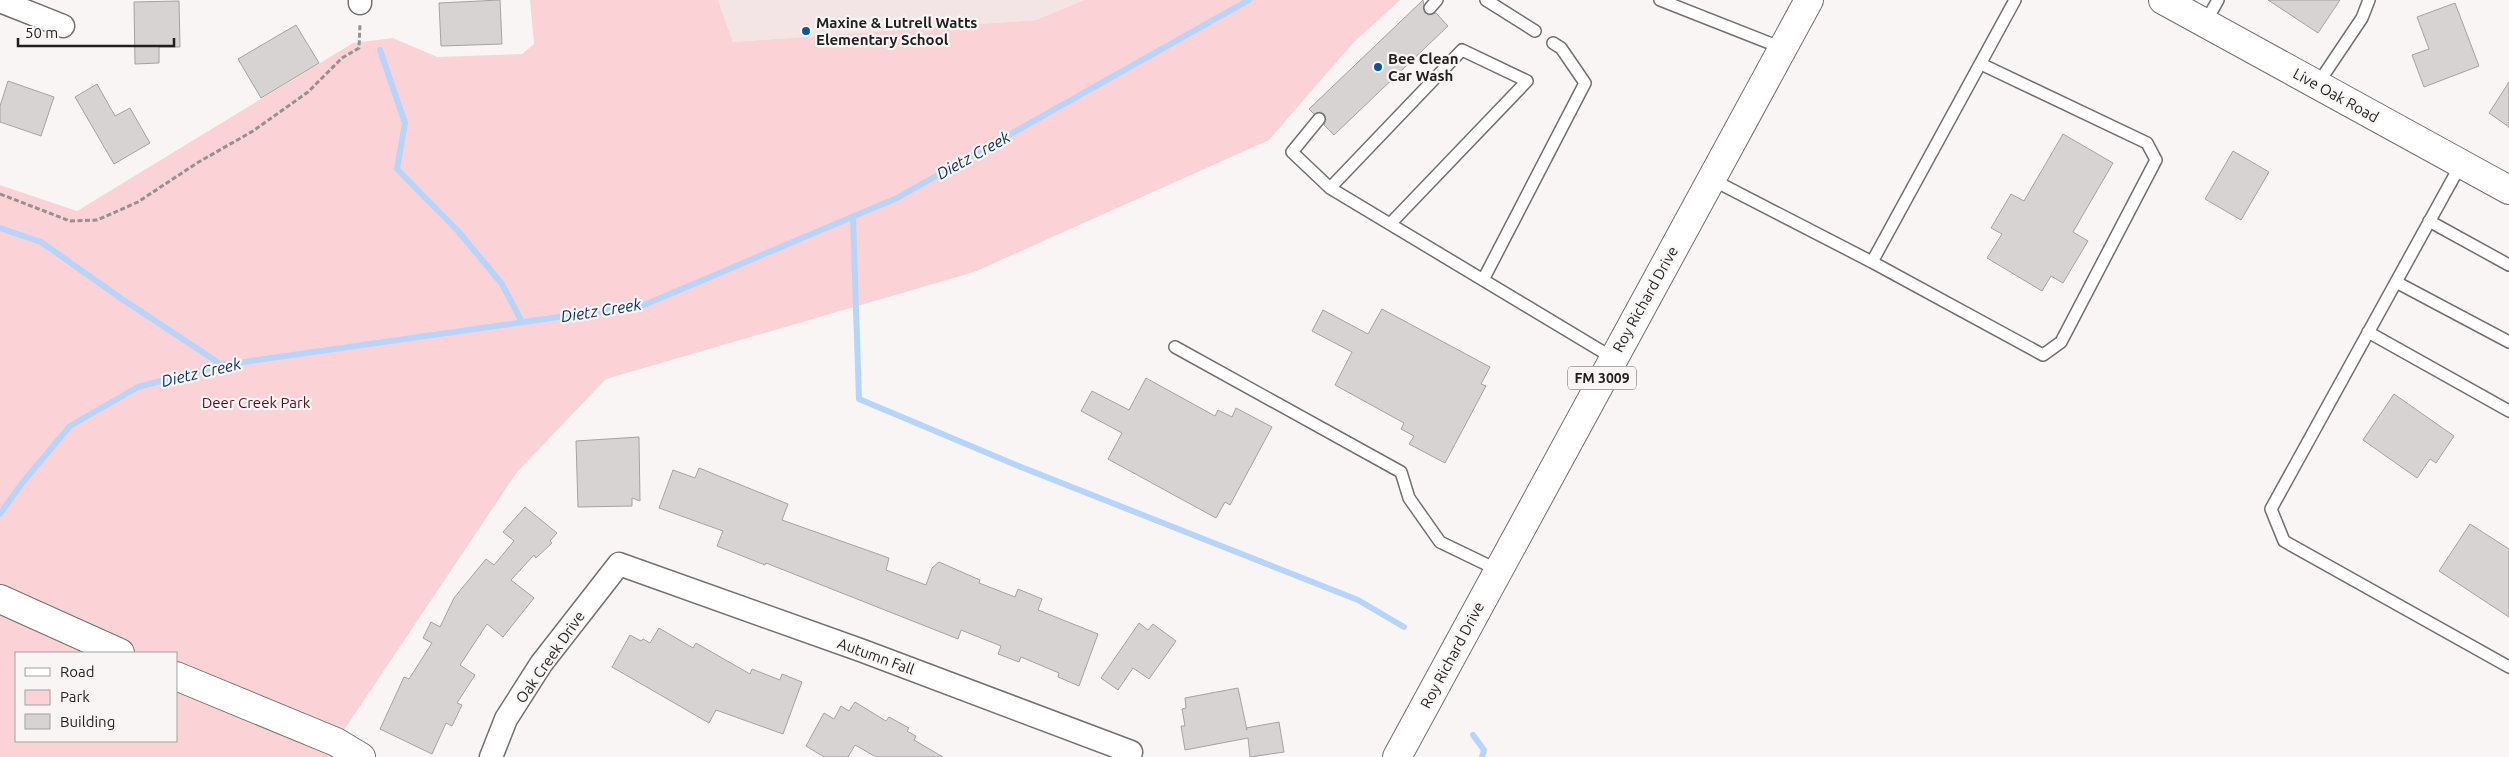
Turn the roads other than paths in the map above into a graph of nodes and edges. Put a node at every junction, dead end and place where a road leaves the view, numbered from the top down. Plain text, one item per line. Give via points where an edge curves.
1 (1486, 0) edge
2 (1809, 0) edge
3 (2015, 0) edge
4 (2163, 0) edge
5 (2218, 0) edge
6 (2369, 0) edge
7 (0, 1) edge
8 (1667, 1) edge
9 (2204, 23) junction
10 (63, 26) dead end
11 (1535, 31) dead end
12 (1553, 43) dead end
13 (1782, 48) junction
14 (1981, 64) junction
15 (2317, 85) junction
16 (1319, 119) dead end
17 (2461, 164) junction
18 (1711, 180) junction
19 (1330, 188) junction
20 (2509, 190) edge
21 (2429, 221) junction
22 (1390, 224) junction
23 (1872, 262) junction
24 (2509, 265) edge
25 (1483, 280) junction
26 (2396, 282) junction
27 (2368, 332) junction
28 (2509, 342) edge
29 (1175, 346) dead end
30 (1613, 358) junction
31 (2509, 411) edge
32 (619, 564) joint
33 (1498, 570) junction
34 (0, 599) edge
35 (118, 652) edge
36 (2509, 667) edge
37 (178, 677) edge
38 (1130, 754) edge
39 (361, 757) edge
40 (491, 757) edge
41 (1397, 757) edge

1 - 11 lane
2 - 13 main road, Roy Richard Drive / FM 3009
3 - 14 lane
4 - 9 main road, Live Oak Road
5 - 9 lane
6 - 15 lane via 2362,18
7 - 10 street
8 - 13 lane
9 - 15 main road, Live Oak Road
12 - 25 lane via 1561,48 1585,83
13 - 18 main road, Roy Richard Drive / FM 3009
14 - 23 lane
14 - 23 lane via 2147,143 2156,160 2061,342 2042,355
15 - 17 main road, Live Oak Road
16 - 19 lane via 1292,152
17 - 20 main road, Live Oak Road
17 - 21 lane
18 - 23 lane
18 - 30 main road, Roy Richard Drive / FM 3009
19 - 22 lane
19 - 22 lane via 1462,50 1527,81
21 - 24 lane
21 - 26 lane
22 - 25 lane
25 - 30 lane
26 - 27 lane
26 - 28 lane
27 - 31 lane
27 - 36 lane via 2271,510 2284,541
29 - 33 lane via 1401,472 1409,498 1440,542
30 - 33 main road, Roy Richard Drive / FM 3009
32 - 38 street, Autumn Fall via 872,654
32 - 40 street, Oak Creek Drive via 541,664 506,719
33 - 41 main road, Roy Richard Drive / FM 3009
34 - 35 main road
37 - 39 main road via 336,742

